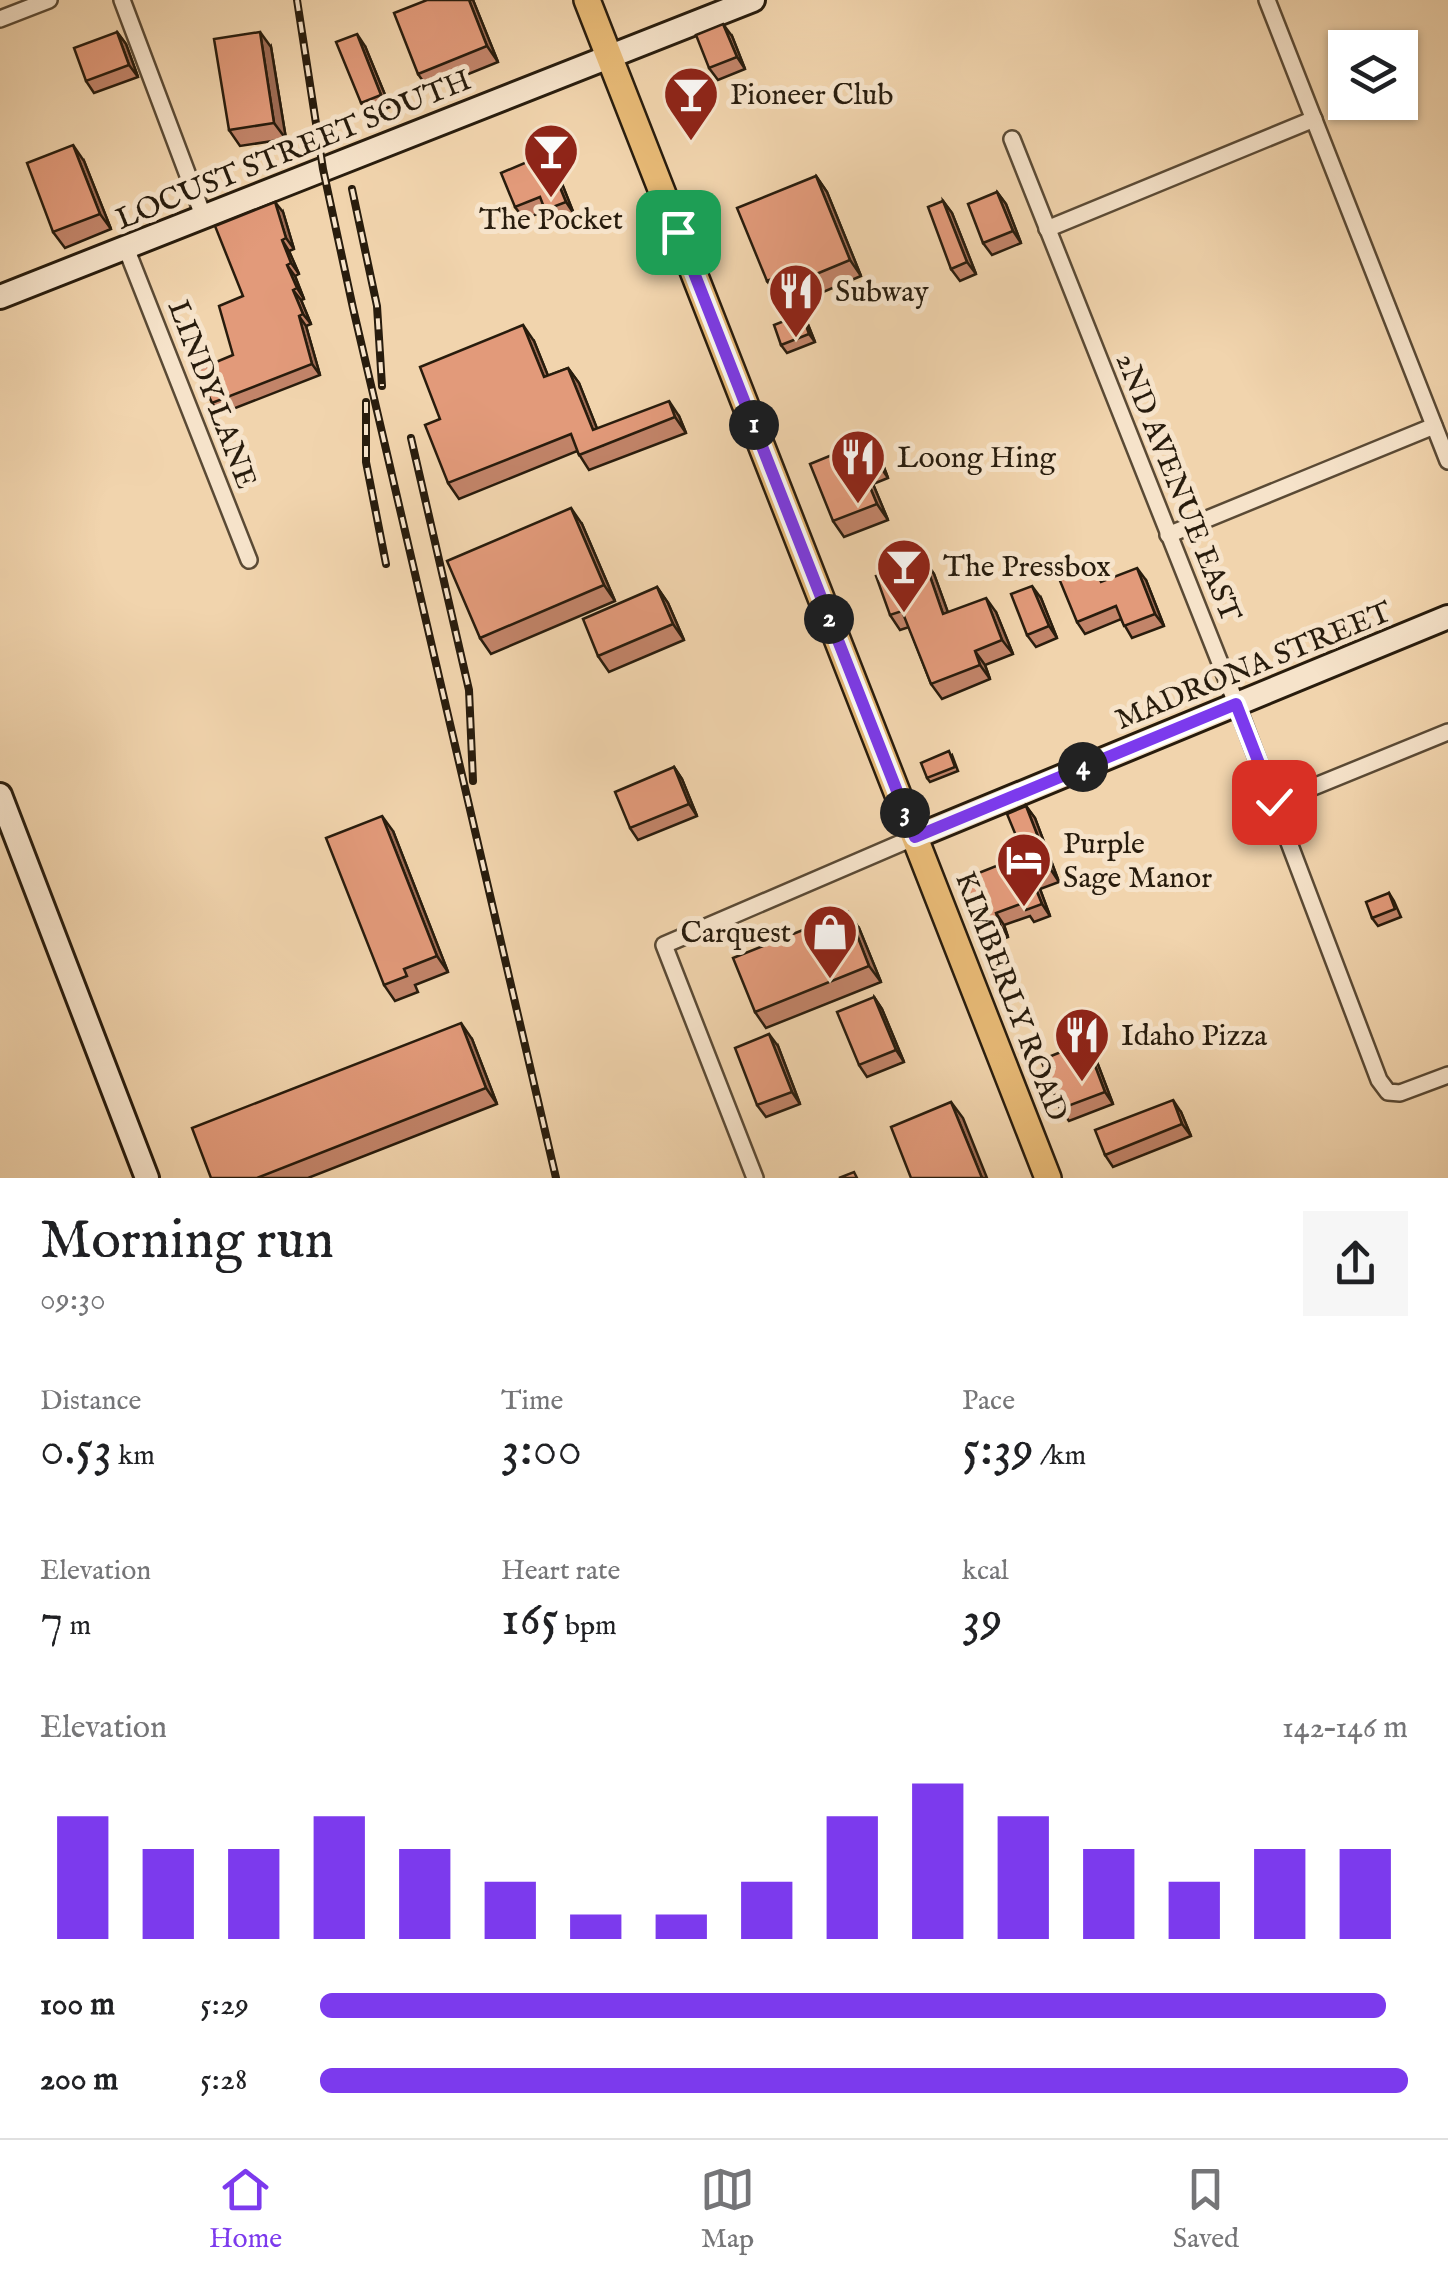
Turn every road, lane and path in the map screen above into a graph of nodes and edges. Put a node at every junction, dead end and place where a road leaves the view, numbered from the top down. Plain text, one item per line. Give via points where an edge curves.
1 (50, 0) edge
2 (122, 0) edge
3 (588, 0) edge
4 (753, 0) edge
5 (1268, 0) edge
6 (0, 19) edge
7 (609, 55) junction
8 (1314, 119) junction
9 (1012, 139) dead end
10 (204, 218) junction
11 (1047, 229) junction
12 (126, 248) junction
13 (0, 297) edge
14 (1434, 426) junction
15 (1448, 461) edge
16 (1168, 534) junction
17 (249, 560) dead end
18 (1448, 618) edge
19 (1236, 704) junction
20 (1448, 732) edge
21 (0, 795) edge
22 (1274, 802) junction
23 (915, 837) junction
24 (1448, 1075) edge
25 (147, 1178) edge
26 (755, 1178) edge
27 (1048, 1178) edge

1 - 6 street
2 - 10 street
3 - 7 main road, KIMBERLY ROAD
4 - 7 street, LOCUST STREET SOUTH
5 - 8 street
7 - 10 street, LOCUST STREET SOUTH
7 - 23 main road, KIMBERLY ROAD
8 - 11 street
8 - 14 street
9 - 11 street, 2ND AVENUE EAST
10 - 12 street, LOCUST STREET SOUTH
11 - 16 street, 2ND AVENUE EAST
12 - 13 street, LOCUST STREET SOUTH
12 - 17 street, LINDY LANE
14 - 15 street
14 - 16 street
16 - 19 street, 2ND AVENUE EAST
18 - 19 street, MADRONA STREET
19 - 22 street, 2ND AVENUE EAST
19 - 23 street, MADRONA STREET
20 - 22 street
21 - 25 street
22 - 24 street, 2ND AVENUE EAST via 1388,1092
23 - 26 street via 664,945
23 - 27 main road, KIMBERLY ROAD

